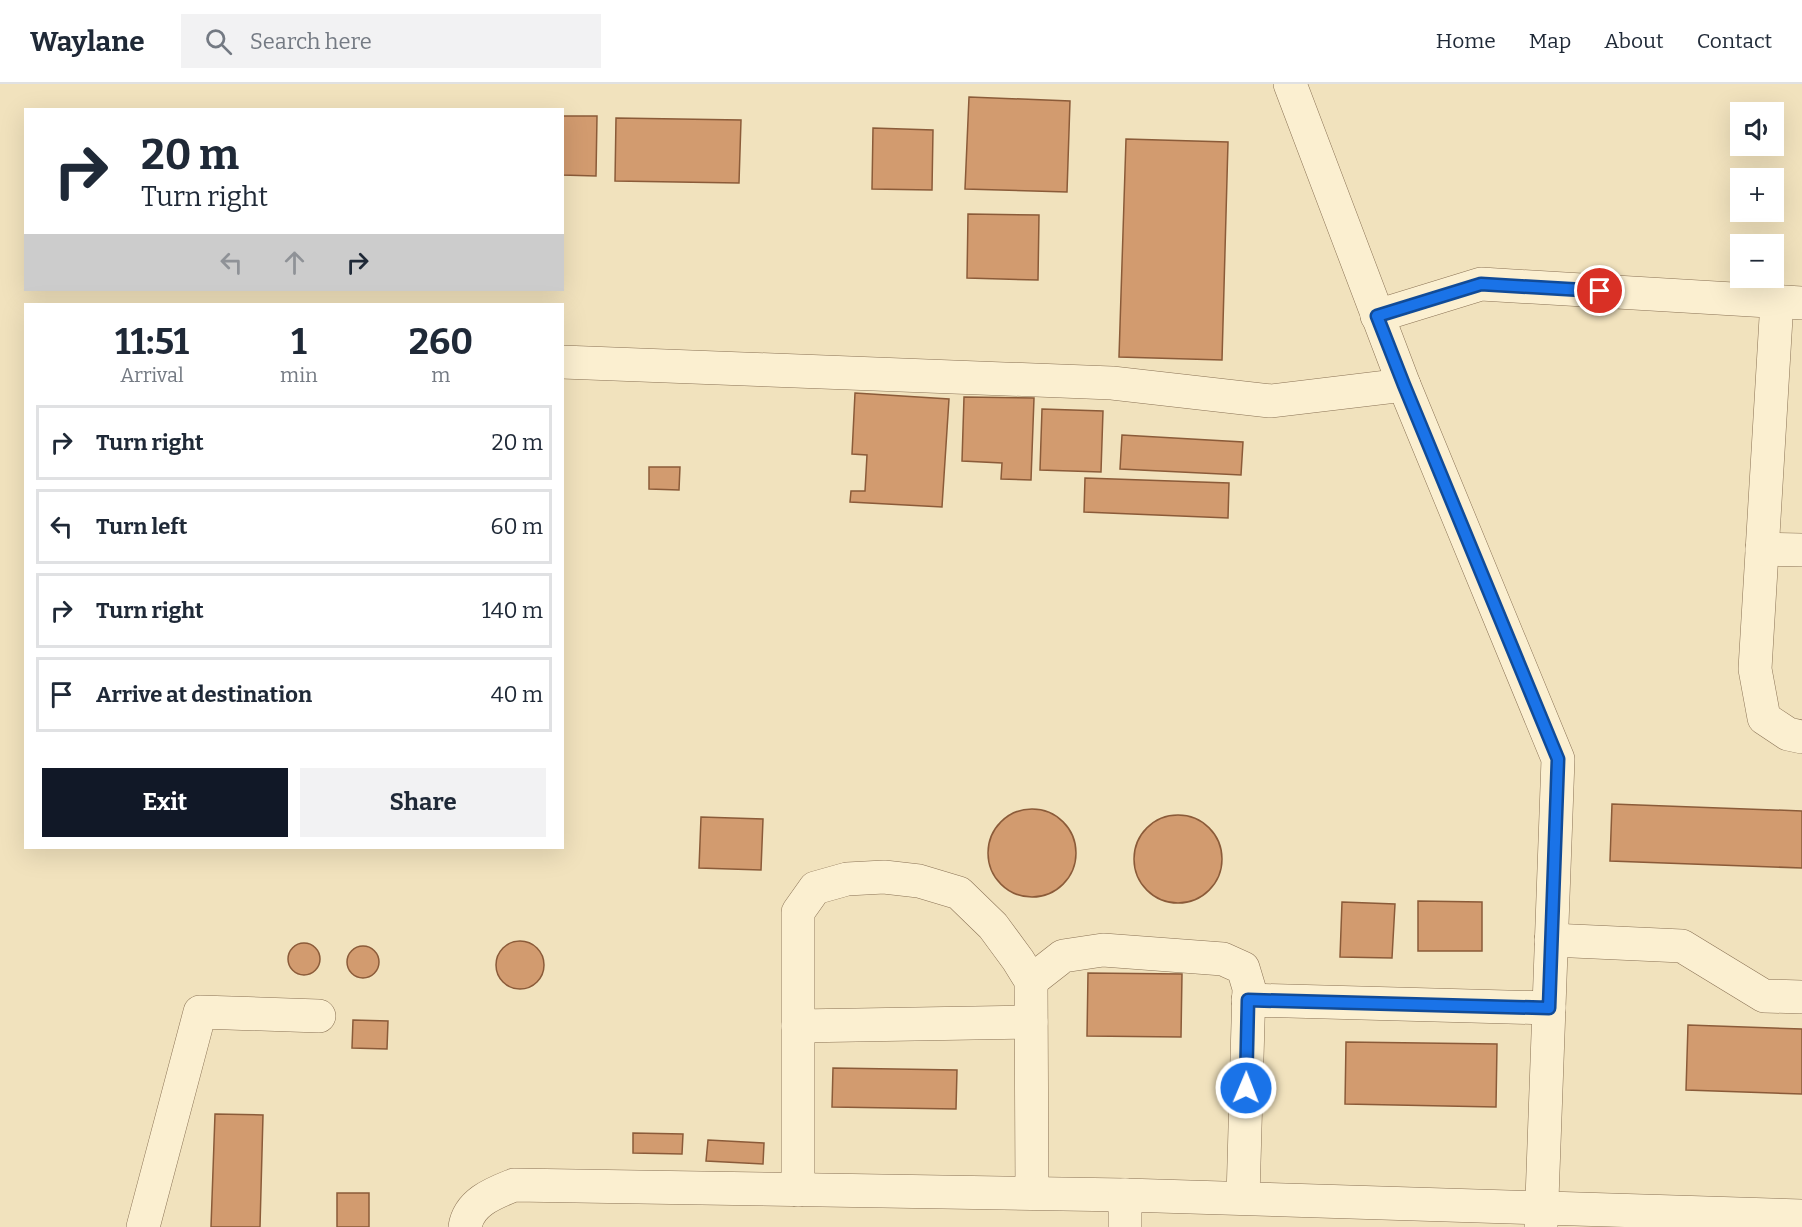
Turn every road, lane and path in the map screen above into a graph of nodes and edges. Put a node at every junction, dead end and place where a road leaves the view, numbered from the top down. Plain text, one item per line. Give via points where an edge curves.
1 (1290, 84) edge
2 (1790, 302) edge
3 (1377, 316) junction
4 (564, 362) edge
5 (1404, 385) junction
6 (1762, 549) junction
7 (1802, 550) edge
8 (1802, 737) edge
9 (1551, 940) junction
10 (1030, 981) junction
11 (1802, 998) edge
12 (1248, 1000) junction
13 (1549, 1008) junction
14 (319, 1016) dead end
15 (1031, 1022) junction
16 (798, 1026) junction
17 (798, 1190) junction
18 (1032, 1193) junction
19 (1125, 1195) junction
20 (1243, 1198) junction
21 (1802, 1216) edge
22 (1541, 1217) edge
23 (1710, 1220) edge
24 (143, 1227) edge
25 (465, 1227) edge
26 (1125, 1227) edge

1 - 3 lane
2 - 3 lane via 1481,284
2 - 6 lane
3 - 5 lane
4 - 5 lane via 1112,383 1270,401
5 - 9 lane via 1558,759
6 - 7 lane
6 - 8 lane via 1755,669 1764,718 1788,734
9 - 11 lane via 1682,946 1764,996
9 - 13 lane
10 - 12 lane via 1063,956 1103,950 1223,959 1244,968
10 - 15 lane
10 - 16 lane via 993,926 959,893 919,881 884,877 847,879 815,888 798,912
12 - 13 lane
12 - 20 lane
13 - 22 lane
14 - 24 lane via 200,1012
15 - 16 lane
15 - 18 lane
16 - 17 lane
17 - 18 lane
17 - 25 lane via 514,1185 486,1196
18 - 19 lane
19 - 20 lane
19 - 26 lane
20 - 22 lane
21 - 23 lane
22 - 23 lane

